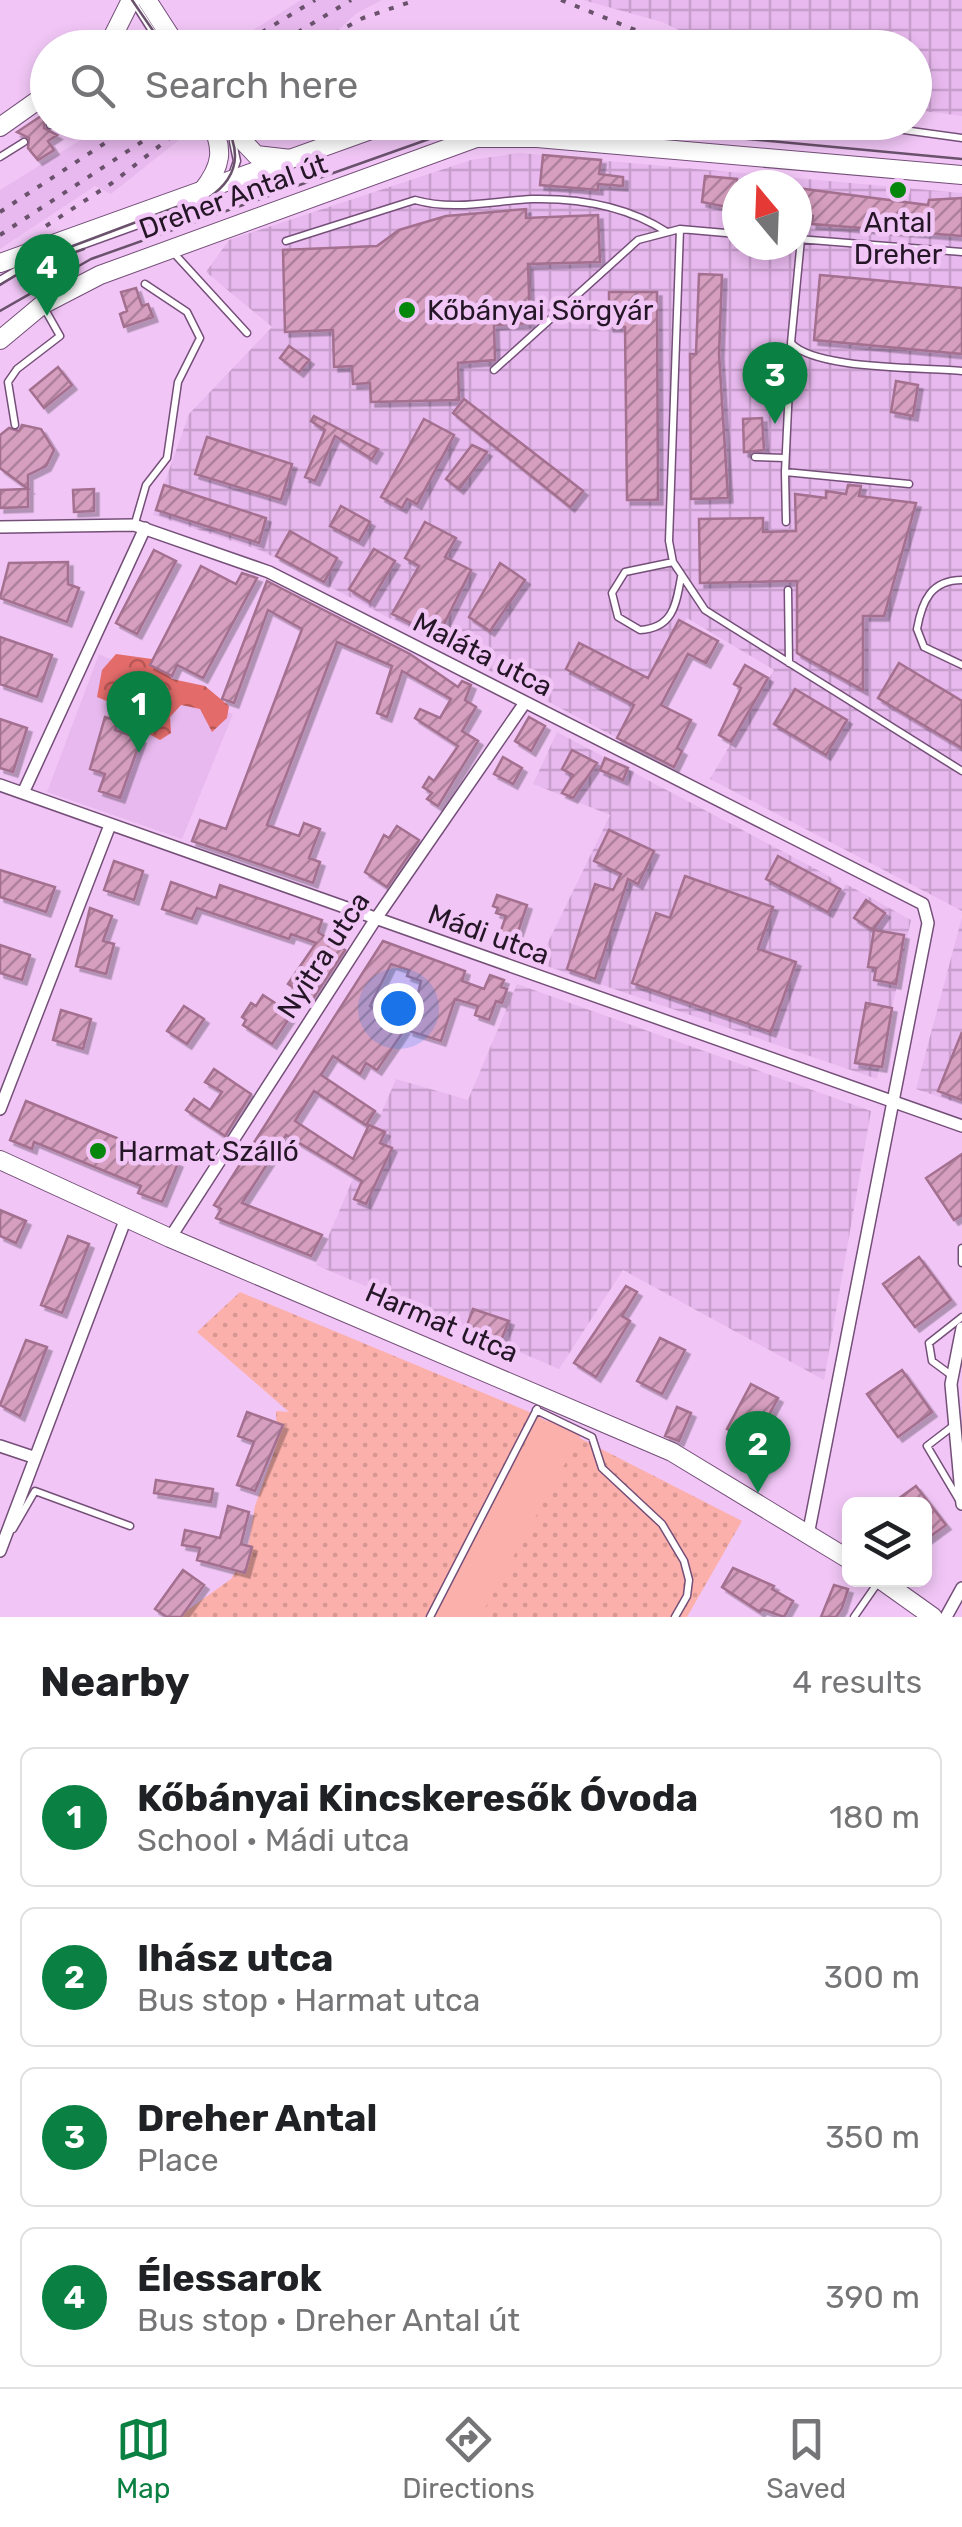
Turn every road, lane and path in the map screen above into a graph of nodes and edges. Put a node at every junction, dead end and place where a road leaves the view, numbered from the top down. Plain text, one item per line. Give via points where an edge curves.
1 (132, 0) edge
2 (147, 0) edge
3 (119, 30) edge
4 (150, 30) edge
5 (166, 30) edge
6 (30, 106) edge
7 (0, 127) edge
8 (932, 134) edge
9 (962, 138) edge
10 (220, 140) edge
11 (228, 140) edge
12 (240, 140) edge
13 (346, 140) edge
14 (471, 140) edge
15 (564, 140) edge
16 (614, 140) edge
17 (24, 142) dead end
18 (619, 144) junction
19 (0, 157) edge
20 (296, 159) junction
21 (962, 175) edge
22 (229, 182) junction
23 (198, 198) junction
24 (680, 228) junction
25 (666, 232) junction
26 (722, 232) edge
27 (812, 240) edge
28 (286, 241) dead end
29 (171, 249) junction
30 (962, 252) edge
31 (797, 260) edge
32 (0, 264) edge
33 (0, 280) edge
34 (144, 284) dead end
35 (42, 305) junction
36 (247, 333) dead end
37 (0, 340) edge
38 (791, 344) junction
39 (494, 370) dead end
40 (962, 370) edge
41 (14, 425) dead end
42 (756, 457) dead end
43 (785, 458) junction
44 (784, 472) junction
45 (909, 484) dead end
46 (786, 522) dead end
47 (140, 526) junction
48 (0, 527) edge
49 (672, 562) junction
50 (681, 577) junction
51 (962, 580) edge
52 (788, 590) dead end
53 (789, 664) junction
54 (962, 665) edge
55 (524, 704) junction
56 (962, 771) edge
57 (0, 785) edge
58 (22, 793) junction
59 (110, 825) junction
60 (375, 920) junction
61 (894, 1105) junction
62 (0, 1109) edge
63 (962, 1126) edge
64 (0, 1160) edge
65 (126, 1218) junction
66 (170, 1238) junction
67 (962, 1248) edge
68 (962, 1264) edge
69 (962, 1317) edge
70 (962, 1328) edge
71 (951, 1375) junction
72 (540, 1403) junction
73 (954, 1426) junction
74 (0, 1446) edge
75 (33, 1457) junction
76 (962, 1504) edge
77 (130, 1526) dead end
78 (808, 1535) junction
79 (0, 1551) edge
80 (842, 1555) edge
81 (875, 1587) edge
82 (890, 1587) edge
83 (962, 1588) edge
84 (430, 1617) edge
85 (675, 1617) edge
86 (854, 1617) edge
87 (932, 1617) edge
88 (946, 1617) edge

1 - 3 main road
1 - 4 lane
2 - 5 main road
6 - 7 main road
8 - 9 lane
10 - 23 main road via 220,162
11 - 22 lane via 237,161
12 - 20 main road via 256,155
13 - 20 main road, Dreher Antal út
14 - 29 main road, Dreher Antal út
15 - 18 main road, Dreher Antal út
16 - 18 main road
17 - 19 lane
18 - 21 main road, Dreher Antal út
20 - 22 main road, Dreher Antal út
22 - 23 main road, Dreher Antal út
23 - 32 main road, Dreher Antal út
23 - 33 lane
24 - 25 lane
24 - 26 lane
24 - 49 lane
25 - 28 lane via 606,205 534,199 435,206 416,200
25 - 39 lane via 638,240
27 - 30 lane
29 - 35 main road, Dreher Antal út via 100,274
29 - 36 lane
31 - 38 lane
34 - 47 lane via 187,312 200,338 178,382 167,458 146,486
35 - 37 main road, Dreher Antal út
35 - 41 lane via 60,336 8,382
38 - 40 lane via 820,359
38 - 43 lane
42 - 43 lane
43 - 44 lane
44 - 45 lane
44 - 46 lane
47 - 48 street, Maláta utca
47 - 55 street, Maláta utca via 269,572
47 - 58 street
49 - 50 lane
49 - 50 lane via 625,572 612,594 618,618 640,630 664,624
50 - 53 lane via 705,610
51 - 54 lane via 930,591 917,630 924,648
52 - 53 lane
53 - 56 lane
55 - 60 street, Nyitra utca
55 - 61 street, Maláta utca via 923,904 928,924
57 - 58 street, Mádi utca
58 - 59 street, Mádi utca
59 - 60 street, Mádi utca
59 - 62 street
60 - 61 street, Mádi utca
60 - 66 street, Nyitra utca
61 - 63 street, Mádi utca
61 - 78 street
64 - 65 main road, Harmat utca
65 - 66 main road, Harmat utca
65 - 75 street
66 - 72 main road, Harmat utca
67 - 68 lane
69 - 71 lane via 929,1343 932,1361
70 - 71 street
71 - 73 street
72 - 78 main road, Harmat utca via 672,1452
72 - 84 lane
72 - 85 lane via 592,1437 602,1468 662,1524 690,1580
73 - 76 street
73 - 76 lane via 927,1446
74 - 75 street
75 - 79 street
77 - 79 lane via 35,1492
78 - 80 main road, Harmat utca
81 - 86 lane
82 - 87 main road
83 - 88 street

